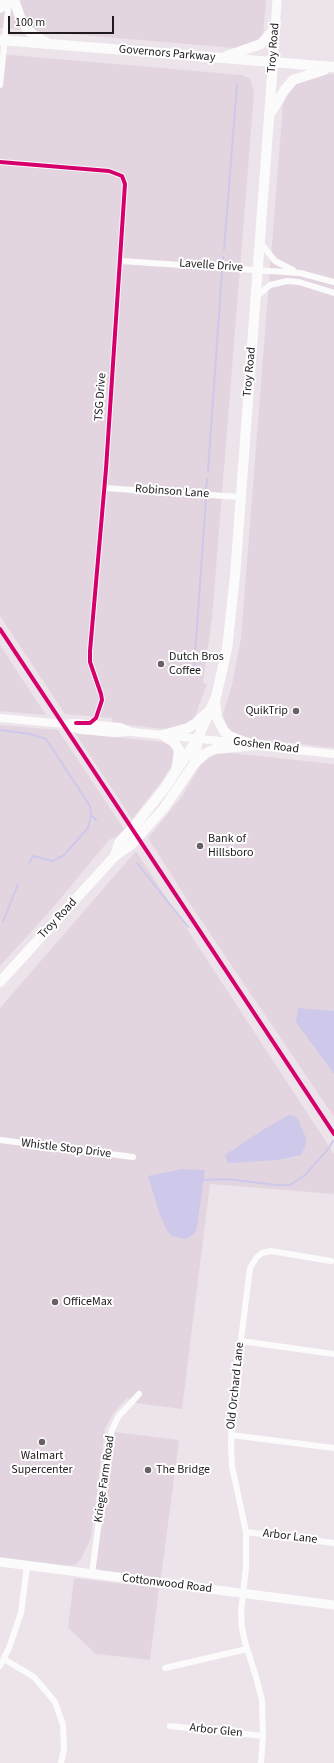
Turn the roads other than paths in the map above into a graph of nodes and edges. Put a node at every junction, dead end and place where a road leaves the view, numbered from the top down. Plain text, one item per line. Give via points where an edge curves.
1 (8, 0) edge
2 (14, 0) edge
3 (277, 0) edge
4 (0, 8) edge
5 (276, 23) junction
6 (2, 40) edge
7 (49, 44) junction
8 (222, 58) junction
9 (273, 63) junction
10 (333, 67) edge
11 (0, 85) edge
12 (270, 114) junction
13 (0, 162) edge
14 (260, 242) junction
15 (121, 261) junction
16 (258, 269) junction
17 (300, 273) junction
18 (334, 282) edge
19 (334, 293) edge
20 (256, 297) junction
21 (104, 488) junction
22 (240, 497) junction
23 (216, 697) junction
24 (212, 708) junction
25 (0, 718) edge
26 (76, 723) junction
27 (64, 724) junction
28 (132, 732) junction
29 (164, 735) junction
30 (198, 738) junction
31 (254, 745) junction
32 (334, 754) edge
33 (194, 764) junction
34 (176, 770) junction
35 (115, 856) junction
36 (0, 982) edge
37 (0, 1140) edge
38 (133, 1157) dead end
39 (331, 1261) dead end
40 (241, 1341) junction
41 (334, 1354) edge
42 (139, 1394) dead end
43 (231, 1435) junction
44 (334, 1448) edge
45 (246, 1532) junction
46 (334, 1543) edge
47 (0, 1562) edge
48 (27, 1566) junction
49 (92, 1574) junction
50 (242, 1593) junction
51 (334, 1605) edge
52 (246, 1649) junction
53 (4, 1659) junction
54 (0, 1666) edge
55 (166, 1668) dead end
56 (170, 1726) dead end
57 (263, 1736) junction
58 (61, 1763) edge
59 (261, 1763) edge

1 - 4 main road
1 - 6 street
2 - 7 main road via 27,29
3 - 5 main road, Troy Road
5 - 8 main road via 261,44
5 - 9 main road, Troy Road
6 - 7 main road, Governors Parkway
6 - 11 street
7 - 8 main road, Governors Parkway
8 - 9 main road, Governors Parkway
9 - 10 main road, Governors Parkway
9 - 12 main road, Troy Road
10 - 12 main road via 293,80
12 - 14 main road, Troy Road
13 - 15 street, TSG Drive via 109,170 122,176 126,188
14 - 16 main road, Troy Road
14 - 17 street, Lavelle Drive via 275,261
15 - 16 street, Lavelle Drive
15 - 21 street, TSG Drive
16 - 17 street, Lavelle Drive
16 - 20 main road, Troy Road
17 - 18 street, Lavelle Drive
19 - 20 street via 299,282 287,282 270,285
20 - 22 main road, Troy Road
21 - 22 street, Robinson Lane
21 - 26 street, TSG Drive via 90,662 102,700 96,718 90,723
22 - 23 main road, Troy Road via 227,649
23 - 24 main road, Troy Road
23 - 31 main road via 217,718 224,731 229,736
24 - 29 main road via 192,725
24 - 30 main road, Troy Road
25 - 27 street
26 - 27 street
26 - 28 street via 120,727
27 - 28 street via 82,730
28 - 29 street, Goshen Road
29 - 30 street, Goshen Road
29 - 34 main road via 174,742 179,750
30 - 31 street, Goshen Road
30 - 33 main road, Troy Road
30 - 34 main road, Troy Road
31 - 32 street, Goshen Road
31 - 33 main road via 215,749
33 - 35 main road, Troy Road via 155,819 130,845
34 - 35 main road, Troy Road via 119,843
35 - 36 main road, Troy Road
37 - 38 street, Whistle Stop Drive
39 - 40 street, Old Orchard Lane via 271,1251 257,1257 250,1268
40 - 41 street
40 - 43 street, Old Orchard Lane
42 - 49 street, Kriege Farm Road via 118,1417 112,1430
43 - 44 street
43 - 45 street, Old Orchard Lane via 232,1466
45 - 46 street, Arbor Lane
45 - 50 street, Old Orchard Lane via 246,1567
47 - 48 main road, Cottonwood Road
48 - 49 main road, Cottonwood Road
48 - 53 street via 21,1613
49 - 50 main road, Cottonwood Road
50 - 51 main road, Cottonwood Road
50 - 52 street, Old Orchard Lane via 242,1628
52 - 55 street
52 - 57 street, Old Orchard Lane via 262,1700
53 - 54 street
53 - 58 street via 34,1677 55,1702 63,1725 64,1750
56 - 57 street, Arbor Glen
57 - 59 street, Old Orchard Lane

